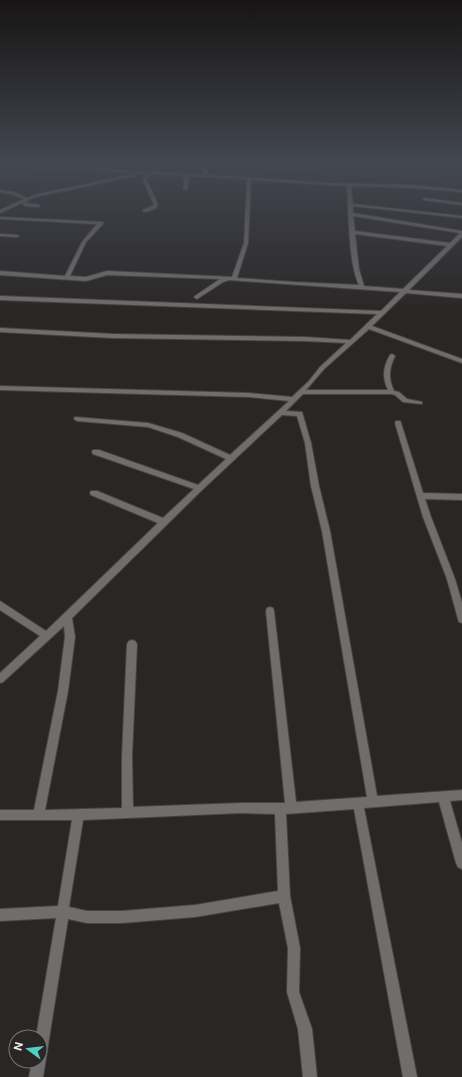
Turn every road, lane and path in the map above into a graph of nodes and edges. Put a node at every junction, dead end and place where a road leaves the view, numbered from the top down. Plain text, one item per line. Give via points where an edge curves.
1 (247, 214) edge
2 (352, 214) edge
3 (353, 214) edge
4 (437, 214) edge
5 (462, 217) edge
6 (0, 218) edge
7 (353, 232) junction
8 (0, 235) edge
9 (461, 235) edge
10 (16, 236) dead end
11 (451, 245) junction
12 (0, 273) edge
13 (68, 276) junction
14 (231, 279) junction
15 (362, 287) junction
16 (406, 290) junction
17 (462, 296) edge
18 (197, 297) dead end
19 (0, 298) edge
20 (382, 314) junction
21 (368, 327) junction
22 (0, 330) edge
23 (351, 342) junction
24 (392, 356) dead end
25 (462, 361) edge
26 (0, 388) edge
27 (301, 392) junction
28 (392, 392) junction
29 (294, 399) junction
30 (420, 403) dead end
31 (280, 412) junction
32 (77, 419) dead end
33 (398, 423) dead end
34 (96, 452) dead end
35 (232, 459) junction
36 (199, 488) junction
37 (94, 492) dead end
38 (421, 496) junction
39 (462, 497) edge
40 (164, 522) junction
41 (0, 605) edge
42 (270, 611) dead end
43 (67, 617) junction
44 (462, 619) edge
45 (47, 636) junction
46 (132, 644) dead end
47 (0, 679) edge
48 (462, 795) edge
49 (443, 797) junction
50 (373, 802) junction
51 (358, 803) junction
52 (286, 808) junction
53 (128, 812) junction
54 (0, 815) edge
55 (38, 815) junction
56 (78, 815) junction
57 (462, 864) edge
58 (284, 896) junction
59 (64, 912) junction
60 (0, 915) edge
61 (44, 1029) edge
62 (310, 1077) edge
63 (410, 1077) edge

1 - 14 street via 246,243
2 - 7 street
3 - 9 street
4 - 5 street
6 - 13 street via 101,223 84,242
7 - 11 street
7 - 15 street via 359,283
8 - 10 street
9 - 11 street
11 - 16 street
12 - 13 street
13 - 14 street via 90,278 107,273
14 - 15 street
14 - 18 street via 221,281
15 - 16 street
16 - 17 street
16 - 20 street
19 - 20 street
20 - 21 street
21 - 23 street
21 - 25 street
22 - 23 street via 113,336
23 - 27 street via 322,368
24 - 28 street via 386,373
26 - 29 street via 249,395
27 - 28 street
27 - 29 street
28 - 30 street via 397,393 405,401
29 - 31 street
31 - 35 street
31 - 50 street via 300,414 308,443 326,530
32 - 35 street via 148,425 180,435
33 - 38 street
34 - 36 street
35 - 36 street
36 - 40 street
37 - 40 street
38 - 39 street
38 - 44 street
40 - 43 street
41 - 45 street
42 - 52 street
43 - 45 street
43 - 55 street via 70,637 63,691
45 - 47 street
46 - 53 street via 127,756
48 - 49 street
49 - 50 street
49 - 57 street
50 - 51 street
51 - 52 street
51 - 63 street
52 - 53 street
52 - 58 street
53 - 56 street
54 - 55 street
55 - 56 street
56 - 59 street
58 - 59 street via 194,911 122,917 87,917
58 - 62 street via 294,948 294,992 305,1029
59 - 60 street
59 - 61 street

